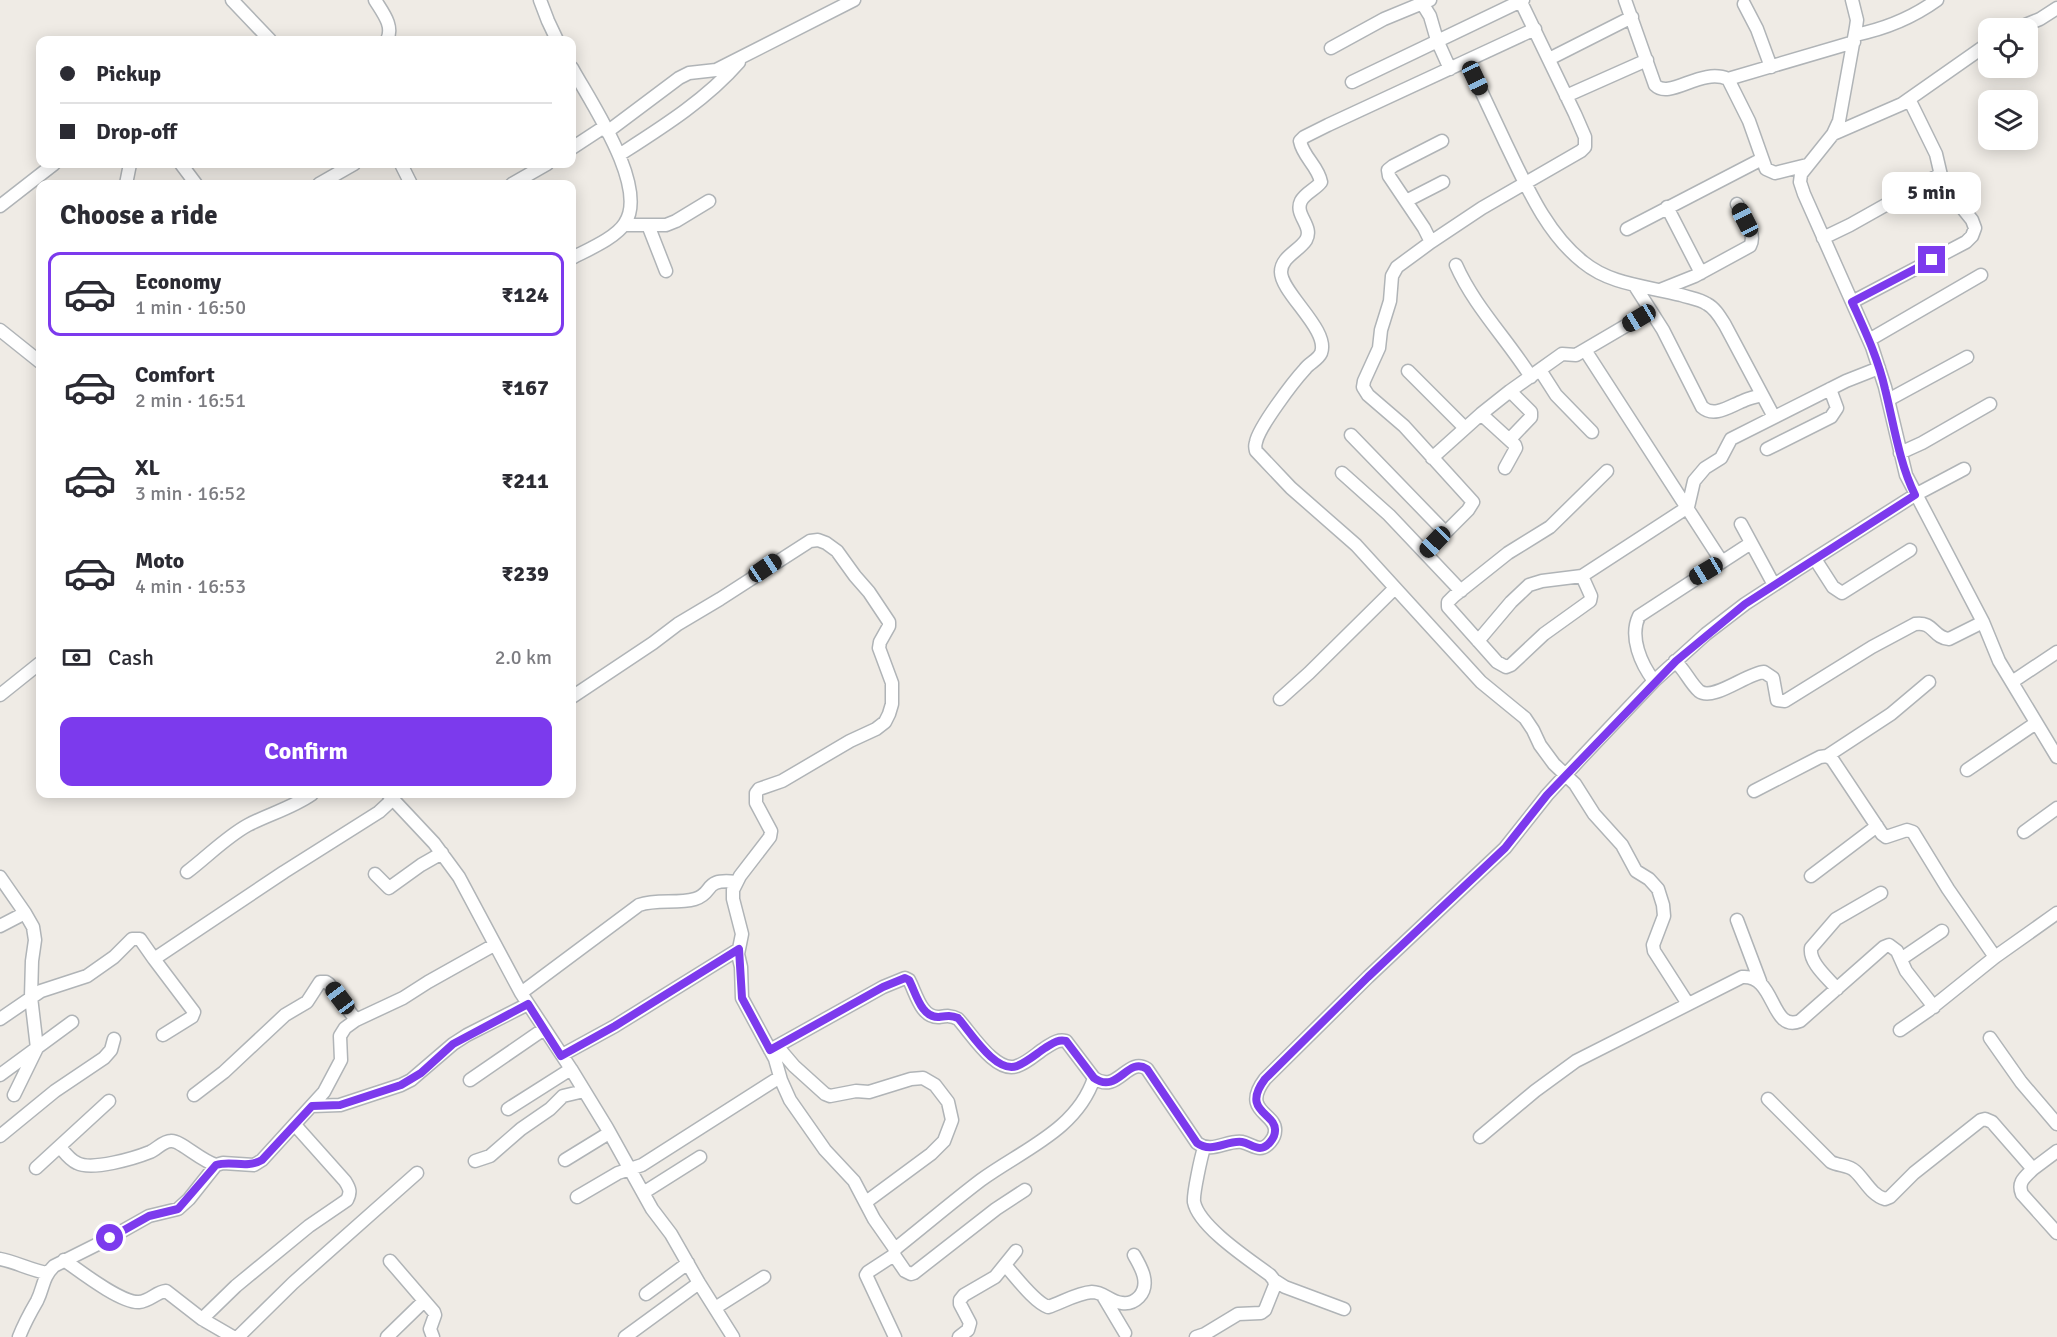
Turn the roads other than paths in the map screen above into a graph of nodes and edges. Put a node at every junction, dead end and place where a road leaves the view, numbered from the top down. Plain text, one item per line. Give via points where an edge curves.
1 (232, 0) edge
2 (375, 0) edge
3 (854, 0) edge
4 (1521, 0) edge
5 (1625, 0) edge
6 (1852, 0) edge
7 (1937, 0) edge
8 (545, 2) edge
9 (1426, 2) edge
10 (1744, 4) dead end
11 (2057, 8) edge
12 (1632, 17) junction
13 (2038, 20) edge
14 (1535, 29) junction
15 (266, 36) edge
16 (388, 36) edge
17 (556, 36) edge
18 (1854, 39) junction
19 (1437, 40) junction
20 (1331, 48) dead end
21 (1978, 51) edge
22 (743, 57) junction
23 (1549, 59) junction
24 (1647, 60) junction
25 (1467, 61) junction
26 (1771, 67) junction
27 (1450, 69) junction
28 (576, 75) edge
29 (1728, 79) junction
30 (1352, 82) dead end
31 (1566, 96) junction
32 (1909, 99) junction
33 (606, 129) junction
34 (1833, 134) junction
35 (1442, 141) dead end
36 (576, 146) edge
37 (619, 155) junction
38 (1762, 159) junction
39 (1807, 165) junction
40 (49, 168) edge
41 (347, 168) edge
42 (540, 168) edge
43 (1939, 175) junction
44 (326, 180) edge
45 (519, 180) edge
46 (1443, 182) dead end
47 (1525, 183) junction
48 (710, 201) dead end
49 (1406, 201) junction
50 (1737, 204) dead end
51 (0, 206) edge
52 (1667, 207) junction
53 (624, 225) junction
54 (648, 225) junction
55 (1627, 229) dead end
56 (1823, 238) junction
57 (1431, 242) junction
58 (576, 256) edge
59 (1456, 265) dead end
60 (666, 271) dead end
61 (1701, 273) junction
62 (1981, 275) dead end
63 (1635, 285) junction
64 (1660, 290) junction
65 (1852, 302) junction
66 (1651, 311) junction
67 (0, 330) edge
68 (1869, 340) junction
69 (1585, 350) junction
70 (1967, 357) dead end
71 (36, 359) edge
72 (1879, 368) junction
73 (1407, 371) dead end
74 (1536, 373) junction
75 (1830, 389) junction
76 (1510, 391) junction
77 (1762, 395) junction
78 (1888, 400) junction
79 (1990, 404) dead end
80 (1481, 414) junction
81 (1774, 417) junction
82 (1465, 428) junction
83 (1592, 432) dead end
84 (1351, 435) dead end
85 (1510, 439) junction
86 (1767, 449) dead end
87 (1900, 453) junction
88 (1432, 458) junction
89 (1505, 468) dead end
90 (1964, 469) dead end
91 (1606, 471) dead end
92 (1342, 473) dead end
93 (1915, 495) junction
94 (1688, 507) junction
95 (1741, 524) dead end
96 (1445, 532) junction
97 (1751, 543) junction
98 (1910, 550) dead end
99 (1425, 553) junction
100 (1815, 559) junction
101 (1722, 562) junction
102 (1582, 576) junction
103 (1774, 585) junction
104 (1395, 588) junction
105 (1461, 591) junction
106 (1983, 622) junction
107 (1478, 641) junction
108 (2057, 652) edge
109 (1676, 661) junction
110 (36, 666) edge
111 (1654, 681) junction
112 (1929, 682) dead end
113 (2012, 682) junction
114 (576, 694) edge
115 (0, 695) edge
116 (1280, 699) dead end
117 (2036, 723) junction
118 (2052, 737) edge
119 (1827, 756) junction
120 (2057, 757) edge
121 (1967, 770) dead end
122 (1566, 776) junction
123 (1754, 791) dead end
124 (305, 798) edge
125 (389, 798) edge
126 (394, 798) edge
127 (2057, 808) edge
128 (1877, 826) junction
129 (2024, 832) dead end
130 (442, 853) junction
131 (187, 872) dead end
132 (375, 874) dead end
133 (1811, 876) dead end
134 (0, 878) edge
135 (736, 882) junction
136 (1881, 893) dead end
137 (25, 913) junction
138 (2057, 913) edge
139 (1737, 920) dead end
140 (0, 926) edge
141 (1942, 931) dead end
142 (494, 945) junction
143 (739, 949) junction
144 (1995, 957) junction
145 (154, 958) junction
146 (1901, 959) junction
147 (1760, 981) junction
148 (1837, 988) junction
149 (31, 997) junction
150 (525, 999) junction
151 (1688, 1004) junction
152 (1934, 1007) junction
153 (0, 1019) edge
154 (356, 1020) junction
155 (72, 1022) dead end
156 (544, 1029) junction
157 (1900, 1030) dead end
158 (163, 1035) dead end
159 (1990, 1038) dead end
160 (114, 1040) dead end
161 (37, 1048) junction
162 (774, 1048) junction
163 (561, 1056) junction
164 (571, 1069) junction
165 (0, 1074) edge
166 (780, 1077) junction
167 (1094, 1078) junction
168 (470, 1080) dead end
169 (584, 1091) junction
170 (14, 1095) dead end
171 (194, 1095) dead end
172 (1767, 1100) dead end
173 (110, 1101) dead end
174 (312, 1106) junction
175 (508, 1109) dead end
176 (2057, 1124) edge
177 (295, 1125) junction
178 (609, 1133) junction
179 (0, 1136) edge
180 (1480, 1137) dead end
181 (60, 1147) junction
182 (1204, 1148) junction
183 (2057, 1151) edge
184 (700, 1157) dead end
185 (565, 1160) dead end
186 (475, 1161) dead end
187 (216, 1165) junction
188 (36, 1168) dead end
189 (2033, 1169) junction
190 (630, 1170) junction
191 (417, 1173) dead end
192 (1025, 1190) dead end
193 (643, 1193) junction
194 (577, 1197) dead end
195 (866, 1202) junction
196 (2057, 1233) edge
197 (1016, 1251) dead end
198 (895, 1252) junction
199 (1134, 1255) dead end
200 (0, 1259) edge
201 (64, 1260) junction
202 (390, 1260) dead end
203 (688, 1263) junction
204 (1005, 1265) junction
205 (46, 1273) junction
206 (764, 1277) dead end
207 (1274, 1280) junction
208 (699, 1283) junction
209 (1101, 1293) junction
210 (646, 1294) dead end
211 (424, 1301) junction
212 (715, 1308) junction
213 (1344, 1309) dead end
214 (202, 1319) junction
215 (1125, 1333) dead end
216 (19, 1337) edge
217 (236, 1337) edge
218 (387, 1337) edge
219 (434, 1337) edge
220 (625, 1337) edge
221 (733, 1337) edge
222 (895, 1337) edge
223 (959, 1337) edge
224 (1196, 1337) edge

1 - 15 street
2 - 16 street via 390,29
3 - 22 street
4 - 14 street
4 - 19 street
5 - 12 street
6 - 18 street via 1857,20
7 - 18 street via 1890,26
8 - 17 street
9 - 19 street
9 - 20 street via 1384,19
10 - 26 street
11 - 13 street
12 - 23 street
12 - 24 street
14 - 23 street
14 - 25 street
18 - 26 street
18 - 34 street via 1839,121
19 - 27 street
19 - 30 street
21 - 32 street
22 - 33 street via 716,70 689,73
22 - 37 street via 706,95
23 - 31 street
24 - 29 street via 1655,86 1664,91 1707,76
24 - 31 street
25 - 27 street
25 - 47 street
26 - 29 street
27 - 104 street via 1300,141 1321,182 1301,202 1299,208 1308,237 1284,262 1281,275 1315,328 1322,347 1273,412 1255,445 1256,451 1290,488 1356,545
28 - 33 street
29 - 38 street
31 - 47 street via 1585,137 1585,147
32 - 34 street
32 - 43 street via 1936,154
33 - 36 street
33 - 37 street
34 - 39 street
35 - 49 street via 1388,170
37 - 53 street via 630,195 631,212
38 - 39 street via 1766,169 1775,173
38 - 52 street
39 - 56 street via 1800,182
40 - 51 street
41 - 44 street
42 - 45 street
43 - 56 street
43 - 65 street via 1949,194 1972,220 1972,236
46 - 49 street
47 - 57 street
47 - 63 street via 1549,224 1583,263 1599,274
48 - 54 street via 666,225
49 - 57 street
50 - 61 street via 1753,241
52 - 55 street
52 - 61 street
53 - 54 street
53 - 58 street via 614,235
54 - 60 street
56 - 65 street
57 - 88 street via 1406,259 1392,276 1379,348 1363,387
59 - 74 street via 1467,287
61 - 64 street
62 - 68 street
63 - 64 street
63 - 66 street
64 - 77 street via 1708,304 1716,312
65 - 68 street
66 - 69 street
66 - 77 street via 1705,410 1727,409
67 - 71 street
68 - 72 street
69 - 74 street via 1576,355 1562,354
69 - 94 street
70 - 78 street
72 - 75 street
72 - 78 street
73 - 82 street
74 - 76 street
74 - 83 street
75 - 81 street
75 - 86 street via 1837,408 1830,417
76 - 80 street
76 - 85 street via 1531,412 1531,417
77 - 81 street
78 - 87 street
79 - 87 street
80 - 82 street
80 - 85 street
81 - 94 street via 1731,439 1721,458 1694,481
82 - 88 street
84 - 96 street
85 - 89 street via 1516,448
87 - 93 street
88 - 96 street via 1473,502
90 - 93 street
91 - 105 street via 1550,527
92 - 99 street
93 - 100 street
93 - 106 street
94 - 101 street
94 - 102 street
95 - 97 street
96 - 99 street
97 - 101 street
97 - 103 street
98 - 100 street via 1842,593 1833,587
99 - 105 street
100 - 103 street
101 - 111 street via 1639,616 1635,633 1638,650
102 - 107 street via 1529,585
102 - 107 street via 1590,601 1536,640 1511,665 1501,665
103 - 109 street
104 - 116 street
104 - 122 street via 1481,682 1525,718 1539,745
105 - 107 street via 1448,602 1448,607
106 - 109 street via 1950,639 1922,622 1915,624 1785,701 1777,700 1773,678 1764,672 1703,693
106 - 113 street via 1992,648
108 - 113 street
109 - 111 street
110 - 115 street
111 - 122 street
112 - 119 street via 1891,714
113 - 117 street
114 - 135 street via 803,544 818,540 840,555 889,622 879,648 892,683 889,714 876,729 783,781 759,789 756,803 771,831 770,837
117 - 118 street
117 - 121 street
118 - 120 street
119 - 123 street
119 - 128 street
122 - 151 street via 1622,845 1636,871 1658,889 1664,916 1654,951
122 - 182 street via 1505,848 1265,1079 1256,1093 1256,1102 1276,1131 1266,1146 1242,1142
124 - 131 street via 245,827
125 - 145 street via 379,812
126 - 130 street
127 - 129 street
128 - 133 street
128 - 144 street via 1886,837 1907,830 1913,832
130 - 132 street via 389,888
130 - 142 street
134 - 137 street
135 - 143 street via 733,899 742,934
135 - 150 street via 714,882 704,895 696,898 639,905
136 - 148 street via 1836,919 1811,948 1814,961
137 - 140 street
137 - 149 street via 35,940
138 - 144 street
139 - 147 street
141 - 146 street
142 - 150 street
142 - 154 street via 403,998
143 - 162 street via 742,998
143 - 163 street
144 - 152 street
145 - 149 street via 140,939 132,939 87,976
145 - 158 street via 194,1012
146 - 148 street via 1893,947 1884,947
146 - 152 street
147 - 148 street via 1782,1018 1793,1024
147 - 151 street via 1742,977
149 - 153 street
149 - 161 street
150 - 156 street
150 - 174 street via 460,1039 401,1085 340,1105
151 - 180 street via 1575,1061
152 - 157 street
154 - 171 street via 329,984 320,982 307,1002 285,1015
154 - 174 street via 340,1036 341,1060
155 - 161 street
156 - 163 street
156 - 168 street
159 - 176 street
160 - 179 street via 104,1058
161 - 165 street
161 - 170 street
162 - 166 street
162 - 167 street via 905,978 924,1011 935,1017 958,1018 1000,1065 1017,1066 1060,1040 1071,1046
162 - 195 street via 830,1096 869,1092 923,1078 935,1085 948,1102 952,1120 944,1141
163 - 164 street
164 - 169 street
164 - 175 street
166 - 190 street
166 - 195 street via 806,1124 854,1181
167 - 182 street via 1106,1084 1136,1066 1147,1069
167 - 198 street via 1083,1102 1049,1136 981,1180
169 - 178 street
169 - 186 street via 563,1096 490,1156
172 - 189 street via 1832,1162 1850,1168 1881,1198 1890,1197 1914,1173 1985,1119
173 - 181 street
174 - 177 street
177 - 187 street via 254,1165
177 - 214 street via 345,1181 350,1195
178 - 185 street
178 - 190 street
181 - 187 street via 73,1161 86,1166 147,1153 169,1140
181 - 188 street
182 - 207 street via 1195,1190 1197,1210 1225,1242
183 - 189 street
184 - 193 street
187 - 201 street via 178,1209 149,1216
189 - 196 street via 2020,1183 2022,1194
190 - 193 street
190 - 194 street
191 - 217 street
192 - 198 street via 914,1273 905,1270
193 - 203 street
195 - 198 street
197 - 204 street
198 - 222 street via 866,1275
199 - 209 street via 1145,1279 1140,1296 1131,1303 1122,1303
200 - 205 street
201 - 205 street
201 - 214 street via 126,1300 146,1301 166,1291
202 - 211 street
203 - 208 street
203 - 210 street
204 - 209 street via 1036,1300 1048,1307 1086,1293
204 - 223 street via 990,1281 960,1300 970,1323
205 - 216 street
206 - 212 street
207 - 213 street
207 - 224 street via 1261,1313 1238,1314
208 - 212 street
208 - 220 street
209 - 215 street
211 - 218 street
211 - 219 street via 435,1316 430,1329
212 - 221 street
214 - 217 street

